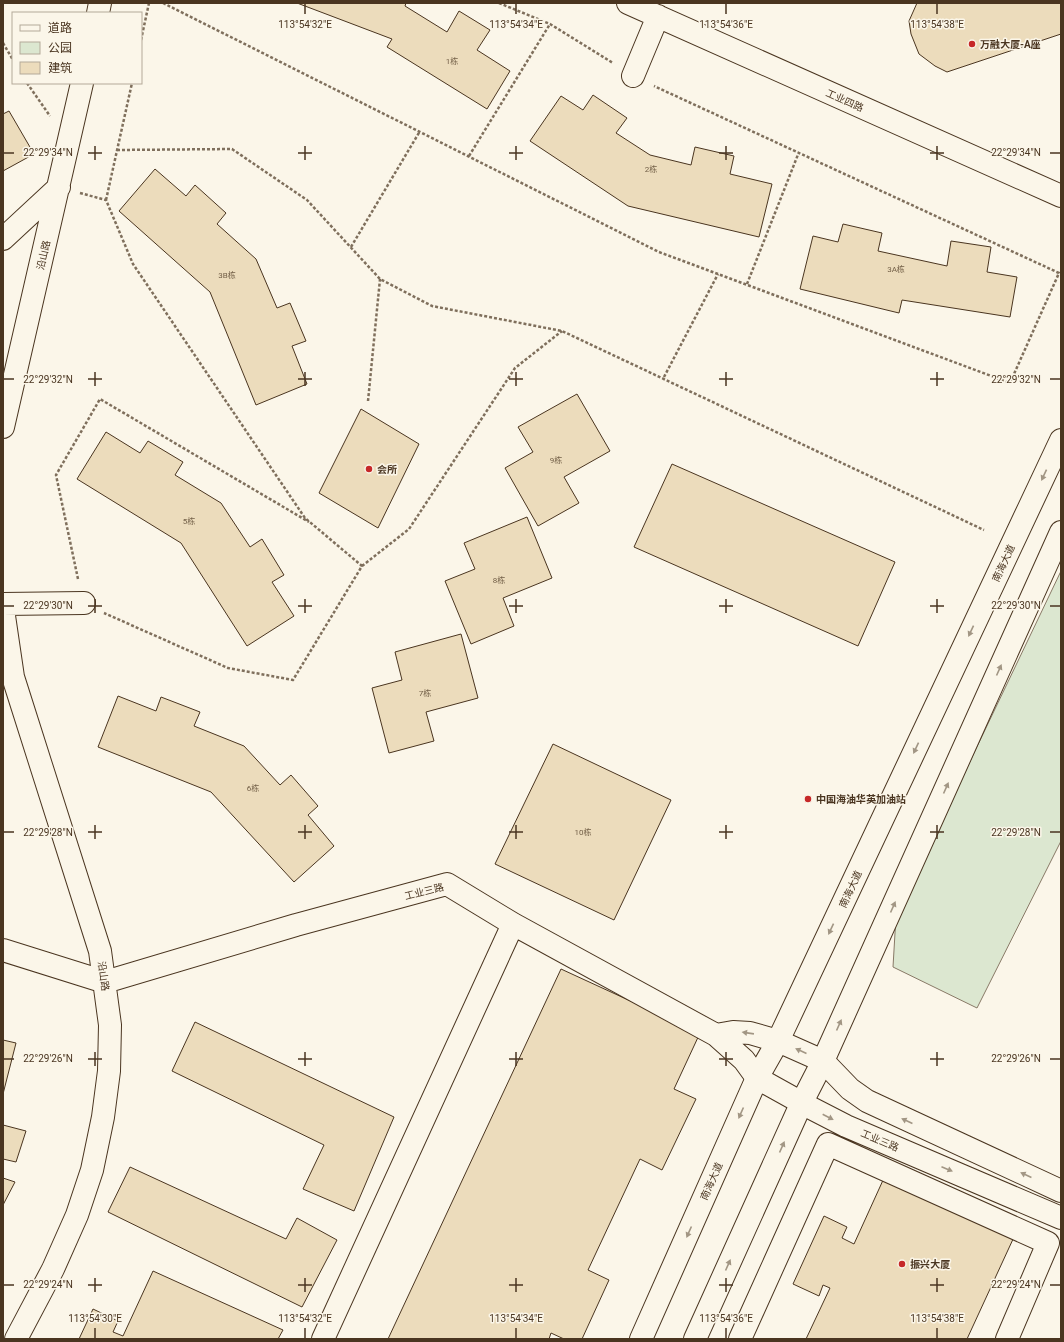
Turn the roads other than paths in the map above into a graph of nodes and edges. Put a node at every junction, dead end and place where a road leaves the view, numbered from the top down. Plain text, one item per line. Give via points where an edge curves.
1 (628, 3) edge
2 (658, 16) junction
3 (633, 76) road end
4 (82, 84) edge
5 (59, 187) junction
6 (1061, 196) edge
7 (3, 239) edge
8 (3, 427) edge
9 (1061, 440) edge
10 (1061, 532) edge
11 (3, 604) edge
12 (84, 604) road end
13 (3, 609) edge
14 (513, 924) junction
15 (3, 950) edge
16 (105, 982) junction
17 (716, 1035) junction
18 (778, 1041) junction
19 (823, 1061) junction
20 (757, 1078) junction
21 (802, 1102) junction
22 (1061, 1191) edge
23 (1061, 1218) edge
24 (16, 1339) edge
25 (323, 1339) edge
26 (641, 1339) edge
27 (695, 1339) edge
28 (740, 1339) edge
29 (1007, 1339) edge

1 - 2 street, 工业四路
2 - 3 street
2 - 6 street, 工业四路
4 - 5 street, 沿山路
5 - 7 street
5 - 8 street, 沿山路
9 -> 18 street, 南海大道
19 -> 10 street
11 - 12 street
13 - 16 street, 沿山路 via 12,677 93,927
14 - 16 street, 工业三路 via 447,884
14 - 17 street, 工业三路
14 - 25 street
15 - 16 street
16 - 24 street, 沿山路 via 110,1025 109,1071 103,1118 92,1170 56,1262
18 -> 17 street via 750,1033
17 - 20 street, 工业三路 via 744,1060
19 -> 18 street
18 - 20 street, 南海大道
19 - 21 street
22 -> 19 street via 867,1101 850,1089
20 - 21 street, 工业三路
20 -> 26 street, 南海大道
21 -> 23 street, 工业三路 via 846,1126
27 -> 21 street
28 - 29 street via 828,1144 1048,1243

